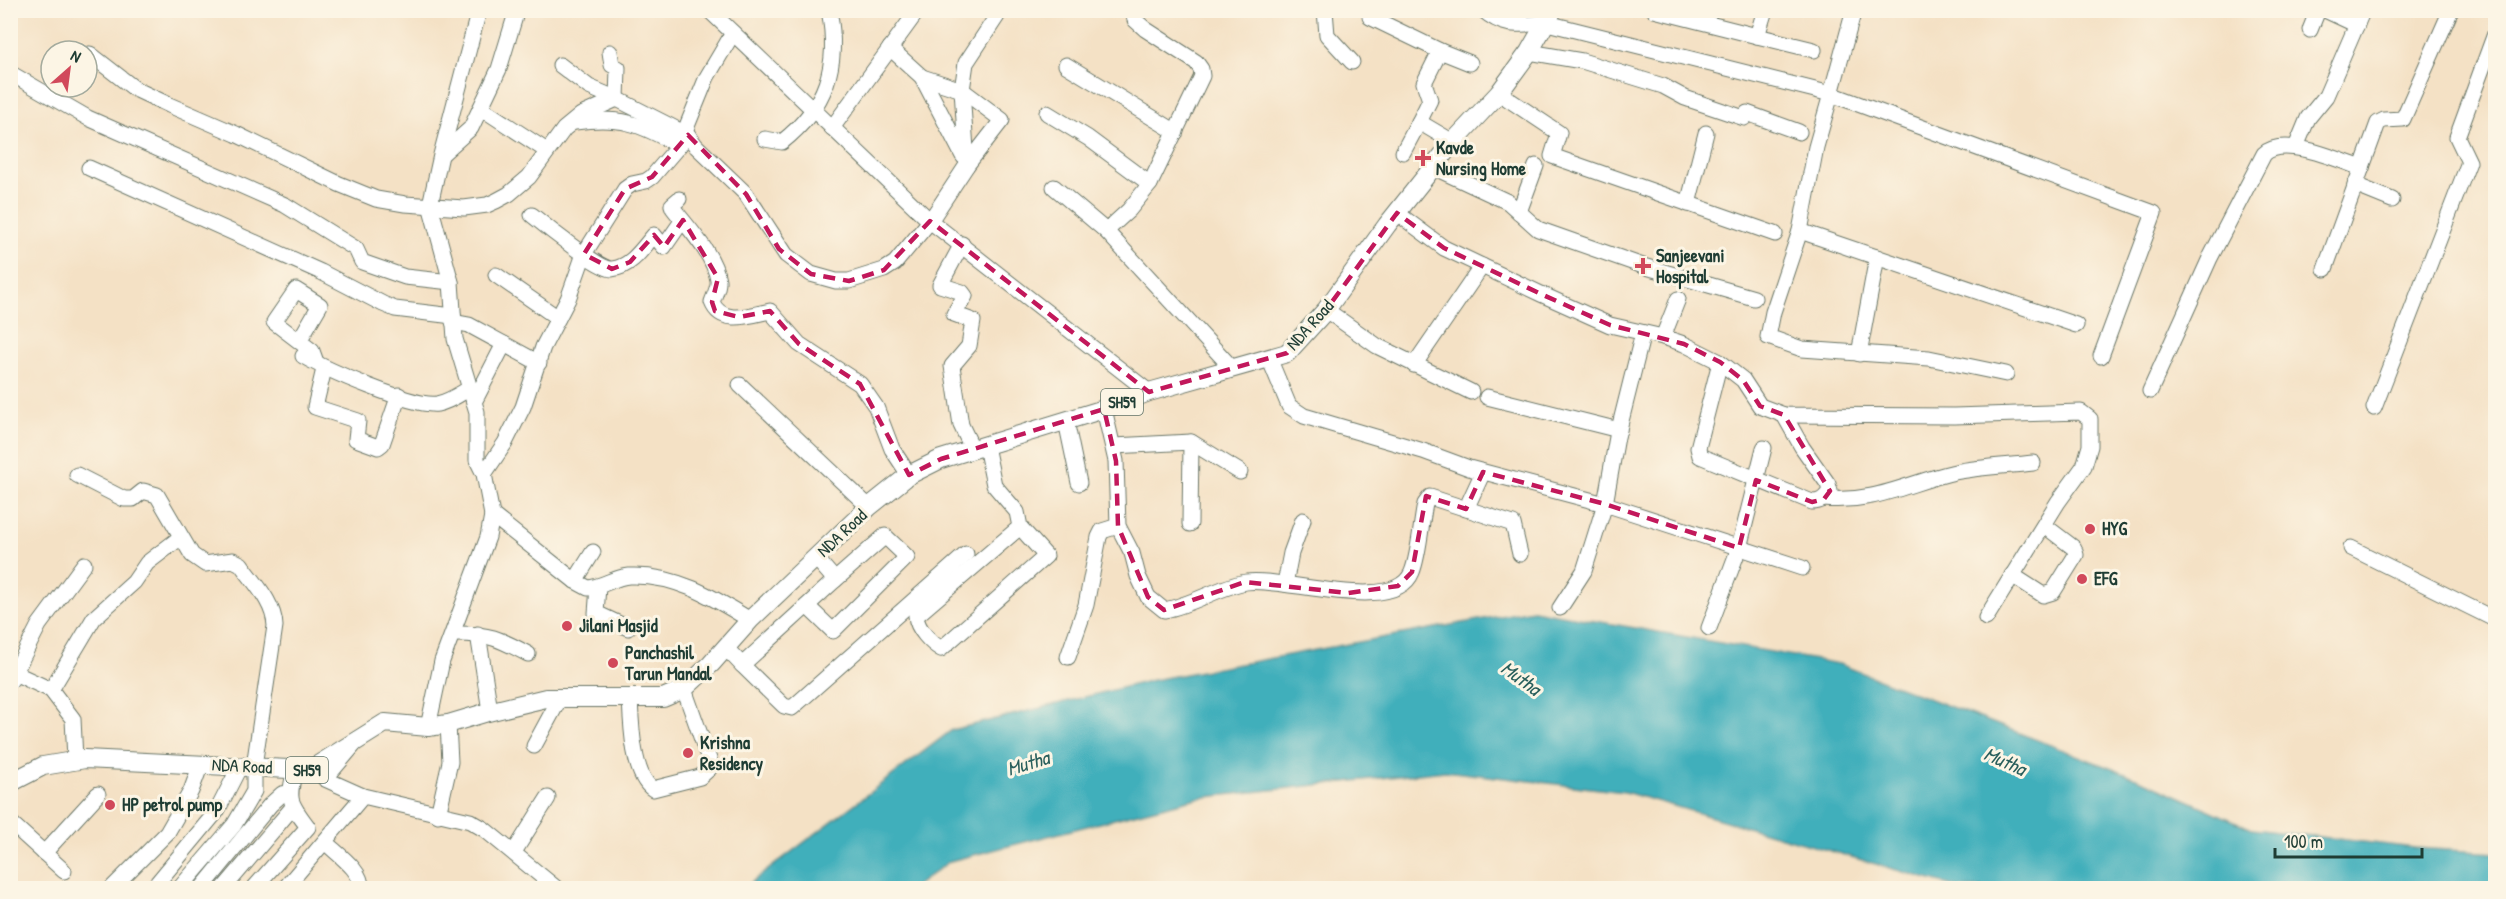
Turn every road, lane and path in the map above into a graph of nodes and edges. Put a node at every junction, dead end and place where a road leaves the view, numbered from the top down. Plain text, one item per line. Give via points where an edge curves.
1 (479, 10) edge
2 (517, 10) edge
3 (709, 10) edge
4 (829, 10) edge
5 (1133, 10) edge
6 (1325, 10) edge
7 (1482, 10) edge
8 (1654, 10) edge
9 (1765, 10) edge
10 (1854, 10) edge
11 (2318, 10) edge
12 (2325, 10) edge
13 (2451, 10) edge
14 (915, 12) edge
15 (998, 16) dead end
16 (1370, 17) dead end
17 (1550, 17) edge
18 (2360, 18) edge
19 (2310, 30) dead end
20 (2496, 31) edge
21 (733, 33) junction
22 (1757, 36) junction
23 (890, 48) junction
24 (1814, 50) dead end
25 (1440, 51) junction
26 (610, 52) dead end
27 (1529, 52) junction
28 (99, 61) edge
29 (1352, 62) dead end
30 (1470, 63) dead end
31 (560, 65) dead end
32 (1066, 65) dead end
33 (10, 73) edge
34 (922, 77) junction
35 (962, 90) junction
36 (1499, 93) junction
37 (1832, 94) junction
38 (617, 99) junction
39 (481, 108) junction
40 (813, 109) junction
41 (1047, 113) dead end
42 (572, 122) junction
43 (1419, 122) junction
44 (832, 128) junction
45 (1176, 132) junction
46 (1799, 132) dead end
47 (1706, 133) dead end
48 (684, 137) junction
49 (765, 139) dead end
50 (1453, 142) junction
51 (2296, 147) junction
52 (547, 151) junction
53 (1403, 152) dead end
54 (441, 155) junction
55 (967, 165) junction
56 (1536, 166) dead end
57 (89, 168) dead end
58 (1435, 168) junction
59 (2362, 168) junction
60 (1150, 184) junction
61 (2355, 185) junction
62 (1054, 187) dead end
63 (679, 199) dead end
64 (2392, 200) dead end
65 (1688, 204) junction
66 (430, 205) junction
67 (1519, 212) junction
68 (1397, 213) junction
69 (532, 215) dead end
70 (682, 221) junction
71 (930, 221) junction
72 (1106, 231) junction
73 (1800, 231) junction
74 (1775, 234) dead end
75 (962, 244) junction
76 (584, 254) junction
77 (1877, 257) junction
78 (1482, 266) junction
79 (2325, 269) dead end
80 (496, 275) dead end
81 (451, 282) junction
82 (1754, 298) dead end
83 (1678, 299) dead end
84 (1326, 310) junction
85 (558, 318) junction
86 (453, 319) junction
87 (2076, 325) dead end
88 (1643, 333) junction
89 (1663, 337) junction
90 (299, 341) dead end
91 (504, 344) junction
92 (1858, 354) junction
93 (303, 356) dead end
94 (2101, 356) dead end
95 (1269, 358) junction
96 (538, 363) junction
97 (1720, 363) junction
98 (1414, 365) junction
99 (1232, 368) junction
100 (321, 371) junction
101 (2007, 374) dead end
102 (740, 385) dead end
103 (2150, 391) dead end
104 (1149, 392) junction
105 (1471, 392) dead end
106 (472, 395) junction
107 (1487, 397) dead end
108 (397, 400) junction
109 (2374, 408) dead end
110 (1104, 409) junction
111 (1784, 415) junction
112 (1066, 421) junction
113 (1619, 430) junction
114 (1191, 442) junction
115 (1114, 446) junction
116 (980, 448) junction
117 (1764, 448) dead end
118 (2033, 463) dead end
119 (1240, 472) dead end
120 (1483, 472) junction
121 (484, 474) junction
122 (76, 475) dead end
123 (909, 476) junction
124 (1756, 480) junction
125 (1079, 483) dead end
126 (1824, 499) junction
127 (1605, 504) junction
128 (869, 507) junction
129 (1467, 509) junction
130 (492, 515) junction
131 (1303, 520) dead end
132 (1190, 524) dead end
133 (1118, 526) junction
134 (2045, 526) junction
135 (1020, 527) junction
136 (181, 537) junction
137 (1739, 548) junction
138 (2351, 548) dead end
139 (593, 552) dead end
140 (966, 554) dead end
141 (1520, 554) dead end
142 (816, 558) junction
143 (84, 564) dead end
144 (1802, 568) dead end
145 (2012, 575) junction
146 (835, 580) junction
147 (575, 581) junction
148 (1285, 584) junction
149 (598, 587) junction
150 (807, 606) junction
151 (1560, 608) dead end
152 (1986, 618) dead end
153 (750, 620) junction
154 (2496, 620) edge
155 (628, 628) dead end
156 (1709, 628) dead end
157 (456, 634) dead end
158 (477, 634) junction
159 (726, 648) junction
160 (528, 654) dead end
161 (1068, 657) dead end
162 (742, 665) junction
163 (12, 675) edge
164 (684, 689) junction
165 (51, 690) junction
166 (623, 697) junction
167 (560, 698) junction
168 (490, 711) junction
169 (448, 724) junction
170 (428, 727) junction
171 (359, 740) junction
172 (534, 746) dead end
173 (75, 759) junction
174 (201, 764) junction
175 (247, 766) junction
176 (295, 769) junction
177 (10, 783) edge
178 (98, 794) dead end
179 (363, 796) junction
180 (548, 798) dead end
181 (291, 800) junction
182 (438, 814) junction
183 (10, 822) edge
184 (325, 842) junction
185 (514, 852) junction
186 (44, 853) junction
187 (64, 872) dead end
188 (112, 888) edge
189 (153, 888) edge
190 (180, 888) edge
191 (202, 888) edge
192 (224, 888) edge
193 (254, 888) edge
194 (285, 888) edge
195 (361, 888) edge
196 (556, 888) edge

1 - 54 street
2 - 39 street via 500,69
3 - 21 street
4 - 40 street via 833,47 825,92
5 - 45 street via 1135,20 1145,29 1201,69 1202,76
6 - 29 street via 1328,34
7 - 17 street via 1507,25
8 - 22 street
9 - 22 street
10 - 37 street
11 - 19 street
12 - 18 street
13 - 59 street via 2403,119 2378,123
14 - 23 street
15 - 35 street via 966,63
16 - 25 street
17 - 27 main road, NDA Road / SH59
17 - 37 street
18 - 51 street via 2326,96 2308,118
20 - 109 street via 2457,137 2469,162
21 - 40 street
21 - 48 street via 707,77
22 - 24 street
23 - 34 street
23 - 44 street
25 - 30 street
25 - 43 street via 1424,83 1430,100
26 - 38 street via 612,65 618,68
27 - 36 main road, NDA Road / SH59
27 - 46 street via 1582,61 1663,86 1685,98 1744,118 1747,113
28 - 66 street via 135,89 339,184 392,203
31 - 38 street via 589,87
32 - 45 street
33 - 81 street via 88,118 285,205 356,249 362,262 405,277
34 - 35 street
34 - 55 street
35 - 55 street
35 - 55 street via 1002,120
36 - 50 main road, NDA Road / SH59
36 - 65 street via 1559,133 1552,156
37 - 73 street via 1816,147
37 - 94 street via 2154,213
38 - 42 street
38 - 48 street via 680,131
39 - 52 street
39 - 54 street via 471,128
40 - 44 street
40 - 49 street via 801,127 782,142
41 - 60 street
42 - 48 street via 618,120
42 - 52 street
43 - 50 street
43 - 53 street
44 - 71 street
45 - 60 street
47 - 65 street
48 - 71 street via 746,194 779,249 811,274 849,281 884,270 895,263
48 - 76 street via 652,177 625,189
50 - 58 main road, NDA Road / SH59
51 - 59 street
51 - 103 street via 2274,147 2258,163
52 - 66 street via 529,177 496,201 476,207
54 - 66 street
55 - 71 street
56 - 67 street
57 - 86 street via 395,309
58 - 67 street via 1508,202
58 - 68 main road, NDA Road / SH59
59 - 61 street
60 - 72 street
61 - 64 street
61 - 79 street
62 - 72 street
63 - 70 street via 672,205
65 - 74 street
66 - 81 street
67 - 82 street via 1538,229 1643,266
68 - 78 street via 1444,248
68 - 84 main road, NDA Road / SH59
69 - 76 street
70 - 76 street via 664,248 654,235 630,262 612,269
70 - 123 street via 709,257 718,278 712,303 715,311 739,317 770,310 799,344 860,384 876,407 892,449
71 - 75 street
72 - 99 street
73 - 77 street
73 - 92 street via 1768,337 1802,349
75 - 104 street
75 - 116 street via 940,285 962,292 964,296 954,314 973,321 969,346 952,366 961,425
76 - 85 street
77 - 87 street
77 - 92 street
78 - 88 street via 1610,325
78 - 98 street
80 - 85 street
81 - 86 street
83 - 89 street
84 - 95 main road, NDA Road / SH59 via 1287,353
84 - 98 street via 1377,346
85 - 96 street
86 - 91 street
86 - 106 street via 454,339
88 - 89 street
88 - 113 street
89 - 97 street
90 - 100 street via 312,351
91 - 96 street
91 - 106 street
92 - 101 street via 1929,358
93 - 100 street
95 - 99 main road, NDA Road / SH59
95 - 120 street via 1289,406 1304,416
96 - 121 street via 514,425
97 - 111 street via 1743,380 1760,406
97 - 124 street via 1698,448 1700,456
98 - 105 street
99 - 104 main road, NDA Road / SH59
100 - 108 street
100 - 108 street via 315,407 358,421 356,439 378,447 382,444
102 - 128 street
104 - 110 main road, NDA Road / SH59
106 - 108 street via 436,404
106 - 121 street via 477,412 477,460
107 - 113 street
110 - 112 main road, NDA Road / SH59
110 - 115 street
111 - 126 street via 1828,484 1830,491
111 - 134 street via 2081,412 2090,419 2088,457
112 - 116 main road, NDA Road / SH59
112 - 125 street
113 - 127 street
114 - 115 street
114 - 119 street
114 - 132 street
115 - 133 street
116 - 123 main road, NDA Road / SH59 via 941,459
116 - 135 street via 994,485 1017,512
117 - 124 street
118 - 126 street via 1954,472 1869,498
120 - 127 street
120 - 129 street
121 - 130 street
122 - 136 street via 124,499 133,499 143,491 157,495
123 - 128 main road, NDA Road / SH59
124 - 126 street via 1812,502
124 - 137 street
127 - 137 street
127 - 151 street via 1584,571
128 - 142 main road, NDA Road / SH59
129 - 141 street via 1513,524
129 - 148 street via 1426,500 1412,572 1398,586 1379,592 1348,593
130 - 147 street
130 - 170 street via 488,537 442,661
131 - 148 street
133 - 148 street via 1148,597 1164,610 1245,582
133 - 161 street via 1102,531 1099,537 1086,605
134 - 145 street
134 - 145 street via 2076,552 2053,592 2043,595
135 - 135 street via 916,616 919,627 935,646 941,649 1046,556
136 - 165 street via 147,563 134,582 94,618
136 - 175 street via 192,555 205,564 233,560 241,564 274,615
137 - 144 street
137 - 156 street
138 - 154 street
139 - 147 street
140 - 162 street via 792,708 784,706
142 - 146 street
142 - 153 main road, NDA Road / SH59
143 - 163 street via 39,625
145 - 152 street
146 - 150 street
146 - 150 street via 885,536 907,556 833,631
147 - 149 street via 588,588
149 - 153 street via 627,576 680,583
149 - 155 street via 596,613
150 - 162 street
153 - 159 main road, NDA Road / SH59
157 - 158 street
158 - 160 street via 502,640
158 - 168 street
159 - 162 street
159 - 164 main road, NDA Road / SH59
163 - 165 street
164 - 166 main road, NDA Road / SH59 via 663,698
164 - 166 street via 710,768 699,777 653,789 647,786 640,771
165 - 173 street via 74,719
166 - 167 main road, NDA Road / SH59
167 - 168 main road, NDA Road / SH59
167 - 172 street
168 - 169 main road, NDA Road / SH59
169 - 170 main road, NDA Road / SH59
169 - 182 street via 450,762
170 - 171 main road, NDA Road / SH59 via 385,723
171 - 176 main road, NDA Road / SH59 via 310,770
171 - 179 street via 325,779
173 - 174 main road, NDA Road / SH59
173 - 177 main road, NDA Road / SH59 via 37,768
174 - 175 main road, NDA Road / SH59
174 - 188 street via 167,833
175 - 176 main road, NDA Road / SH59
175 - 189 street
175 - 190 street via 254,791 234,825
176 - 181 street
178 - 186 street
179 - 182 street
179 - 184 street
180 - 185 street
181 - 191 street via 282,795 270,805
181 - 192 street
181 - 193 street via 308,827
182 - 185 street via 470,821
183 - 186 street
184 - 194 street
184 - 195 street via 356,873
185 - 196 street
186 - 187 street

